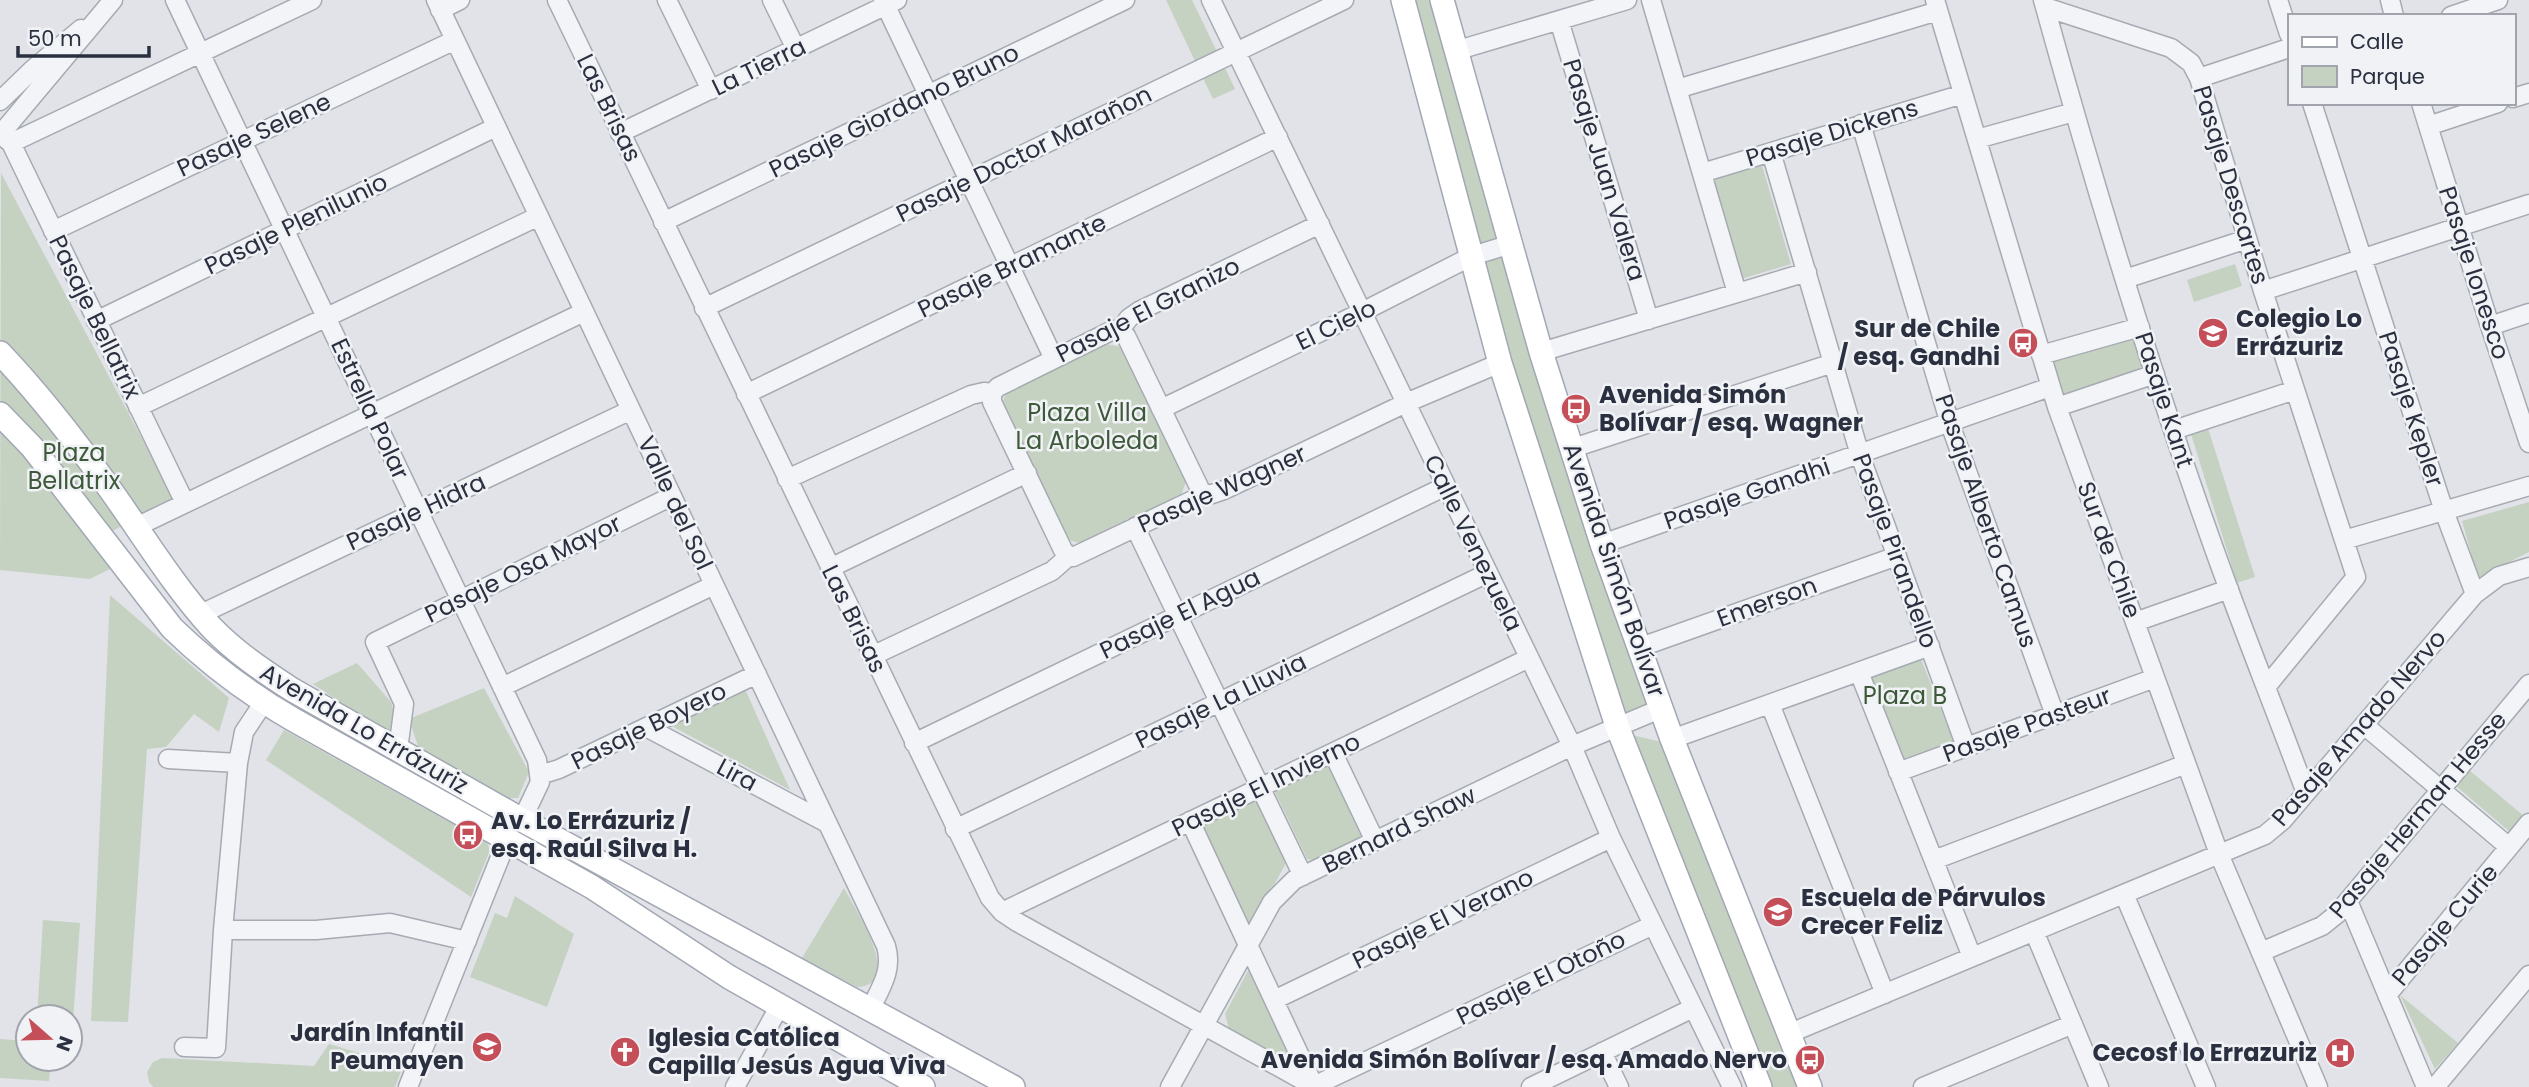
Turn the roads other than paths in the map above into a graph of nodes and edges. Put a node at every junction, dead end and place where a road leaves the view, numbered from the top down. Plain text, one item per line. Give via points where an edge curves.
1 (113, 0) edge
2 (175, 0) edge
3 (312, 0) edge
4 (460, 0) edge
5 (556, 0) edge
6 (667, 0) edge
7 (772, 0) edge
8 (1125, 0) edge
9 (1211, 0) edge
10 (1344, 0) edge
11 (1403, 0) edge
12 (1442, 0) edge
13 (1627, 0) edge
14 (1651, 0) edge
15 (2498, 0) edge
16 (2282, 1) edge
17 (888, 2) edge
18 (2044, 4) edge
19 (438, 5) edge
20 (1937, 5) edge
21 (101, 14) junction
22 (2457, 14) edge
23 (1559, 20) junction
24 (2288, 29) edge
25 (454, 40) junction
26 (2288, 48) edge
27 (796, 49) junction
28 (1236, 51) junction
29 (1455, 51) junction
30 (200, 53) junction
31 (2199, 78) junction
32 (1677, 89) junction
33 (711, 90) junction
34 (1963, 94) junction
35 (928, 95) junction
36 (0, 100) edge
37 (2313, 105) edge
38 (2422, 105) edge
39 (2492, 105) edge
40 (2074, 112) junction
41 (1861, 124) junction
42 (2428, 126) junction
43 (496, 127) junction
44 (620, 133) junction
45 (1278, 137) junction
46 (4, 138) edge
47 (1977, 139) junction
48 (242, 141) junction
49 (1771, 152) junction
50 (1702, 173) junction
51 (969, 180) junction
52 (2529, 204) edge
53 (538, 216) junction
54 (663, 222) junction
55 (1320, 224) junction
56 (2459, 226) junction
57 (284, 230) junction
58 (53, 231) junction
59 (2247, 239) junction
60 (1511, 244) junction
61 (1472, 256) junction
62 (2362, 258) junction
63 (1010, 267) junction
64 (1807, 272) junction
65 (2125, 279) junction
66 (2263, 291) junction
67 (1737, 293) junction
68 (704, 308) junction
69 (1362, 312) junction
70 (584, 313) junction
71 (2529, 313) edge
72 (326, 317) junction
73 (1649, 320) junction
74 (96, 321) junction
75 (2490, 326) junction
76 (2140, 327) junction
77 (1120, 330) junction
78 (1541, 352) junction
79 (0, 353) edge
80 (2041, 355) junction
81 (1054, 359) junction
82 (1500, 363) junction
83 (1833, 363) junction
84 (2155, 374) junction
85 (2050, 387) junction
86 (2295, 390) junction
87 (992, 393) junction
88 (746, 394) junction
89 (1406, 404) junction
90 (138, 407) junction
91 (2057, 407) junction
92 (1161, 409) junction
93 (631, 410) junction
94 (0, 414) edge
95 (372, 414) junction
96 (2525, 418) edge
97 (1950, 424) junction
98 (2174, 430) junction
99 (2529, 443) edge
100 (1573, 448) junction
101 (1860, 455) junction
102 (1027, 473) junction
103 (787, 479) junction
104 (1446, 486) junction
105 (2529, 486) edge
106 (1199, 494) junction
107 (672, 496) junction
108 (185, 503) junction
109 (418, 510) junction
110 (2444, 511) junction
111 (136, 527) junction
112 (1135, 527) junction
113 (2344, 540) junction
114 (1602, 544) junction
115 (1069, 556) junction
116 (1897, 556) junction
117 (830, 568) junction
118 (2529, 568) edge
119 (1488, 573) junction
120 (715, 585) junction
121 (2229, 589) junction
122 (2475, 594) junction
123 (460, 599) junction
124 (201, 614) junction
125 (1178, 615) junction
126 (2135, 622) junction
127 (1930, 646) junction
128 (1638, 648) junction
129 (872, 656) junction
130 (1529, 658) junction
131 (1859, 672) junction
132 (757, 674) junction
133 (2155, 678) junction
134 (2529, 684) edge
135 (502, 687) junction
136 (2266, 687) junction
137 (1219, 701) junction
138 (264, 702) junction
139 (1770, 704) junction
140 (1660, 709) junction
141 (2055, 715) junction
142 (2364, 725) junction
143 (1617, 726) junction
144 (646, 727) junction
145 (1672, 739) junction
146 (914, 743) junction
147 (1572, 746) junction
148 (1966, 747) junction
149 (398, 750) junction
150 (1333, 753) junction
151 (168, 759) dead end
152 (238, 763) junction
153 (2186, 764) junction
154 (1898, 772) junction
155 (540, 775) junction
156 (1261, 788) junction
157 (2441, 790) junction
158 (2306, 793) junction
159 (522, 820) junction
160 (1190, 821) junction
161 (827, 822) junction
162 (955, 829) junction
163 (2526, 832) edge
164 (1611, 838) junction
165 (507, 840) junction
166 (1375, 841) junction
167 (2509, 847) junction
168 (2219, 854) junction
169 (1934, 860) junction
170 (1303, 876) junction
171 (2124, 894) junction
172 (2348, 901) junction
173 (1002, 912) junction
174 (1653, 925) junction
175 (222, 930) junction
176 (2034, 931) junction
177 (467, 940) junction
178 (1248, 945) junction
179 (2261, 953) junction
180 (1972, 957) junction
181 (2529, 975) edge
182 (1885, 994) junction
183 (2387, 995) junction
184 (1274, 1000) junction
185 (779, 1007) junction
186 (871, 1008) junction
187 (1693, 1008) junction
188 (2073, 1024) junction
189 (1205, 1026) junction
190 (1788, 1034) junction
191 (184, 1047) dead end
192 (1602, 1052) junction
193 (408, 1087) edge
194 (735, 1087) edge
195 (923, 1087) edge
196 (1013, 1087) edge
197 (1170, 1087) edge
198 (1315, 1087) edge
199 (1531, 1087) edge
200 (1619, 1087) edge
201 (1732, 1087) edge
202 (1760, 1087) edge
203 (1810, 1087) edge
204 (1923, 1087) edge
205 (2099, 1087) edge
206 (2206, 1087) edge
207 (2318, 1087) edge
208 (2426, 1087) edge
209 (2435, 1087) edge

1 - 21 street
2 - 30 street, Estrella Polar
3 - 30 street
4 - 19 street
5 - 44 street, Las Brisas
6 - 33 street
7 - 27 street
8 - 35 street, Pasaje Giordano Bruno
9 - 28 street, Calle Venezuela
10 - 28 street, Pasaje Doctor Marañon
11 - 61 main road, Avenida Simón Bolívar
12 - 29 main road, Avenida Simón Bolívar
13 - 23 street
14 - 32 street
15 - 22 street
16 - 24 street
17 - 27 street, La Tierra
17 - 35 street
18 - 31 street, Pasaje Descartes via 2171,48 2185,57
18 - 40 street, Pasaje Kant
19 - 25 street, Valle del Sol
20 - 32 street
20 - 34 street, Sur de Chile
21 - 36 street
21 - 46 street
23 - 29 street
23 - 73 street, Pasaje Juan Valera
25 - 43 street, Valle del Sol
25 - 48 street, Pasaje Selene
26 - 31 street
27 - 33 street, La Tierra
28 - 45 street, Calle Venezuela
28 - 51 street, Pasaje Doctor Marañon
29 - 60 main road, Avenida Simón Bolívar
30 - 46 street
30 - 48 street, Estrella Polar
31 - 59 street, Pasaje Descartes
32 - 50 street
33 - 44 street, La Tierra
34 - 41 street, Pasaje Dickens
34 - 47 street, Sur de Chile
35 - 51 street
35 - 54 street, Pasaje Giordano Bruno
37 - 62 street, Pasaje Kepler
38 - 42 street, Pasaje Ionesco
39 - 42 street
40 - 47 street
40 - 65 street, Pasaje Kant
41 - 49 street, Pasaje Dickens
41 - 97 street, Pasaje Alberto Camus
42 - 56 street, Pasaje Ionesco
43 - 53 street, Valle del Sol
43 - 57 street, Pasaje Plenilunio
44 - 54 street, Las Brisas
45 - 55 street, Calle Venezuela
45 - 63 street, Pasaje Bramante
46 - 58 street, Pasaje Bellatrix
47 - 80 street, Sur de Chile
48 - 57 street, Estrella Polar
48 - 58 street, Pasaje Selene
49 - 50 street, Pasaje Dickens
49 - 64 street, Pasaje Pirandello
50 - 67 street
51 - 63 street
51 - 68 street, Pasaje Doctor Marañon
52 - 56 street
53 - 70 street, Valle del Sol
53 - 72 street
54 - 68 street, Las Brisas
55 - 69 street, Calle Venezuela
55 - 77 street, Pasaje El Granizo via 1139,311
56 - 62 street
56 - 75 street, Pasaje Ionesco
57 - 72 street, Estrella Polar
57 - 74 street, Pasaje Plenilunio
58 - 74 street, Pasaje Bellatrix
59 - 65 street
59 - 66 street, Pasaje Descartes
60 - 61 street, El Cielo
60 - 78 main road, Avenida Simón Bolívar
61 - 69 street, El Cielo
61 - 82 main road, Avenida Simón Bolívar
62 - 66 street
62 - 110 street, Pasaje Kepler
63 - 81 street
63 - 88 street, Pasaje Bramante
64 - 67 street
64 - 83 street, Pasaje Pirandello
65 - 76 street, Pasaje Kant
66 - 86 street, Pasaje Descartes
67 - 73 street
68 - 88 street, Las Brisas
69 - 89 street, Calle Venezuela
69 - 92 street, El Cielo
70 - 93 street, Valle del Sol
70 - 95 street
71 - 75 street
72 - 90 street
72 - 95 street, Estrella Polar
73 - 78 street
74 - 90 street, Pasaje Bellatrix
75 - 96 street, Pasaje Ionesco
76 - 80 street
76 - 84 street, Pasaje Kant
77 - 81 street, Pasaje El Granizo
77 - 92 street
78 - 100 main road, Avenida Simón Bolívar
79 - 111 main road, Avenida Lo Errázuriz via 47,405
80 - 85 street, Sur de Chile
81 - 87 street, Pasaje El Granizo
82 - 89 street, Pasaje Wagner
82 - 143 main road, Avenida Simón Bolívar
83 - 100 street
83 - 101 street, Pasaje Pirandello
84 - 91 street
84 - 98 street, Pasaje Kant
85 - 91 street, Sur de Chile
85 - 97 street, Pasaje Gandhi
86 - 98 street
86 - 113 street, Pasaje Descartes
87 - 102 street
87 - 103 street, Pasaje El Granizo via 971,395
88 - 103 street, Las Brisas
89 - 104 street, Calle Venezuela
89 - 106 street, Pasaje Wagner via 1224,491
90 - 108 street, Pasaje Bellatrix
91 - 126 street, Sur de Chile
92 - 106 street
93 - 107 street, Valle del Sol
93 - 109 street, Pasaje Hidra
94 - 138 main road, Avenida Lo Errázuriz via 32,447 172,628
95 - 108 street
95 - 109 street, Estrella Polar
96 - 99 street, Pasaje Ionesco
97 - 101 street, Pasaje Gandhi
97 - 141 street, Pasaje Alberto Camus
98 - 121 street, Pasaje Kant
100 - 114 main road, Avenida Simón Bolívar
101 - 114 street, Pasaje Gandhi
101 - 116 street, Pasaje Pirandello
102 - 115 street
102 - 117 street
103 - 117 street, Las Brisas
104 - 119 street, Calle Venezuela
104 - 125 street, Pasaje El Agua
105 - 110 street
106 - 112 street, Pasaje Wagner
107 - 120 street, Valle del Sol
107 - 123 street, Pasaje Osa Mayor
108 - 111 street
109 - 123 street, Estrella Polar
109 - 124 street, Pasaje Hidra
110 - 113 street
110 - 122 street, Pasaje Kepler
111 - 124 main road, Avenida Lo Errázuriz
112 - 115 street, Pasaje Wagner
112 - 125 street
113 - 136 street, Pasaje Descartes via 2356,577
114 - 128 main road, Avenida Simón Bolívar
115 - 129 street, Pasaje Wagner via 1052,571
116 - 127 street, Pasaje Pirandello
116 - 128 street, Emerson
117 - 129 street, Las Brisas
118 - 122 street, Pasaje Amado Nervo via 2499,576
119 - 130 street, Calle Venezuela
119 - 137 street, Pasaje La Lluvia
120 - 132 street, Valle del Sol
120 - 135 street
121 - 126 street
121 - 136 street, Pasaje Kant
122 - 142 street, Pasaje Amado Nervo
123 - 135 street, Estrella Polar
123 - 149 street, Pasaje Osa Mayor via 375,642 404,704
124 - 149 main road, Avenida Lo Errázuriz via 259,668
125 - 137 street
125 - 146 street, Pasaje El Agua
126 - 133 street, Sur de Chile
127 - 131 street
127 - 148 street, Pasaje Pirandello
128 - 140 main road, Avenida Simón Bolívar
129 - 146 street, Las Brisas
130 - 147 street, Calle Venezuela
130 - 150 street, Pasaje El Invierno
131 - 139 street
131 - 154 street
132 - 144 street, Pasaje Boyero
132 - 161 street, Valle del Sol
133 - 141 street, Pasaje Pasteur
133 - 153 street, Sur de Chile
134 - 157 street, Pasaje Herman Hesse
135 - 155 street, Estrella Polar
136 - 158 street, Pasaje Kant
137 - 156 street
137 - 162 street, Pasaje La Lluvia
138 - 152 street via 244,733
138 - 165 main road, Avenida Lo Errázuriz
139 - 145 street
139 - 182 street
140 - 143 street, Bernard Shaw
140 - 145 main road, Avenida Simón Bolívar
141 - 148 street, Pasaje Pasteur
142 - 157 street
142 - 158 street, Pasaje Amado Nervo
143 - 147 street, Bernard Shaw
143 - 202 main road, Avenida Simón Bolívar
144 - 155 street, Pasaje Boyero
144 - 161 street, Lira
145 - 190 main road, Avenida Simón Bolívar
146 - 162 street, Las Brisas
147 - 164 street, Calle Venezuela
147 - 166 street, Bernard Shaw
148 - 154 street, Pasaje Pasteur
149 - 159 main road, Avenida Lo Errázuriz
150 - 156 street, Pasaje El Invierno
150 - 166 street
151 - 152 street
152 - 175 street
153 - 168 street, Sur de Chile
153 - 169 street
154 - 169 street
155 - 159 street
156 - 160 street, Pasaje El Invierno
156 - 170 street
157 - 167 street
157 - 172 street, Pasaje Herman Hesse
158 - 168 street, Pasaje Amado Nervo via 2275,828
159 - 186 main road, Avenida Lo Errázuriz
160 - 173 street, Pasaje El Invierno
160 - 178 street
161 - 186 street, Valle del Sol via 888,953 886,977
162 - 173 street, Las Brisas via 986,892
163 - 167 street, Pasaje Curie
164 - 174 street, Calle Venezuela
164 - 184 street, Pasaje El Verano
165 - 177 street
165 - 185 main road, Avenida Lo Errázuriz via 612,899
166 - 170 street, Bernard Shaw
167 - 183 street, Pasaje Curie
168 - 171 street, Pasaje Amado Nervo
168 - 179 street, Sur de Chile
169 - 180 street
170 - 178 street, Bernard Shaw via 1279,894
171 - 176 street, Pasaje Amado Nervo
171 - 206 street
172 - 179 street, Pasaje Herman Hesse via 2327,923
172 - 183 street
173 - 189 street, Las Brisas
174 - 187 street, Calle Venezuela
174 - 198 street, Pasaje El Otoño
175 - 177 street via 316,930 390,923
175 - 191 street via 216,1048
176 - 180 street, Pasaje Amado Nervo
176 - 188 street
177 - 193 street
178 - 184 street
178 - 189 street, Bernard Shaw
179 - 207 street, Sur de Chile
180 - 182 street, Pasaje Amado Nervo
181 - 209 street
182 - 190 street, Pasaje Amado Nervo
183 - 208 street
184 - 198 street
185 - 194 street
185 - 195 main road, Avenida Lo Errázuriz
186 - 196 main road, Avenida Lo Errázuriz
187 - 192 street
187 - 201 street, Calle Venezuela
188 - 204 street
188 - 205 street
189 - 197 street
189 - 198 street, Las Brisas
190 - 203 main road, Avenida Simón Bolívar
192 - 199 street
192 - 200 street

